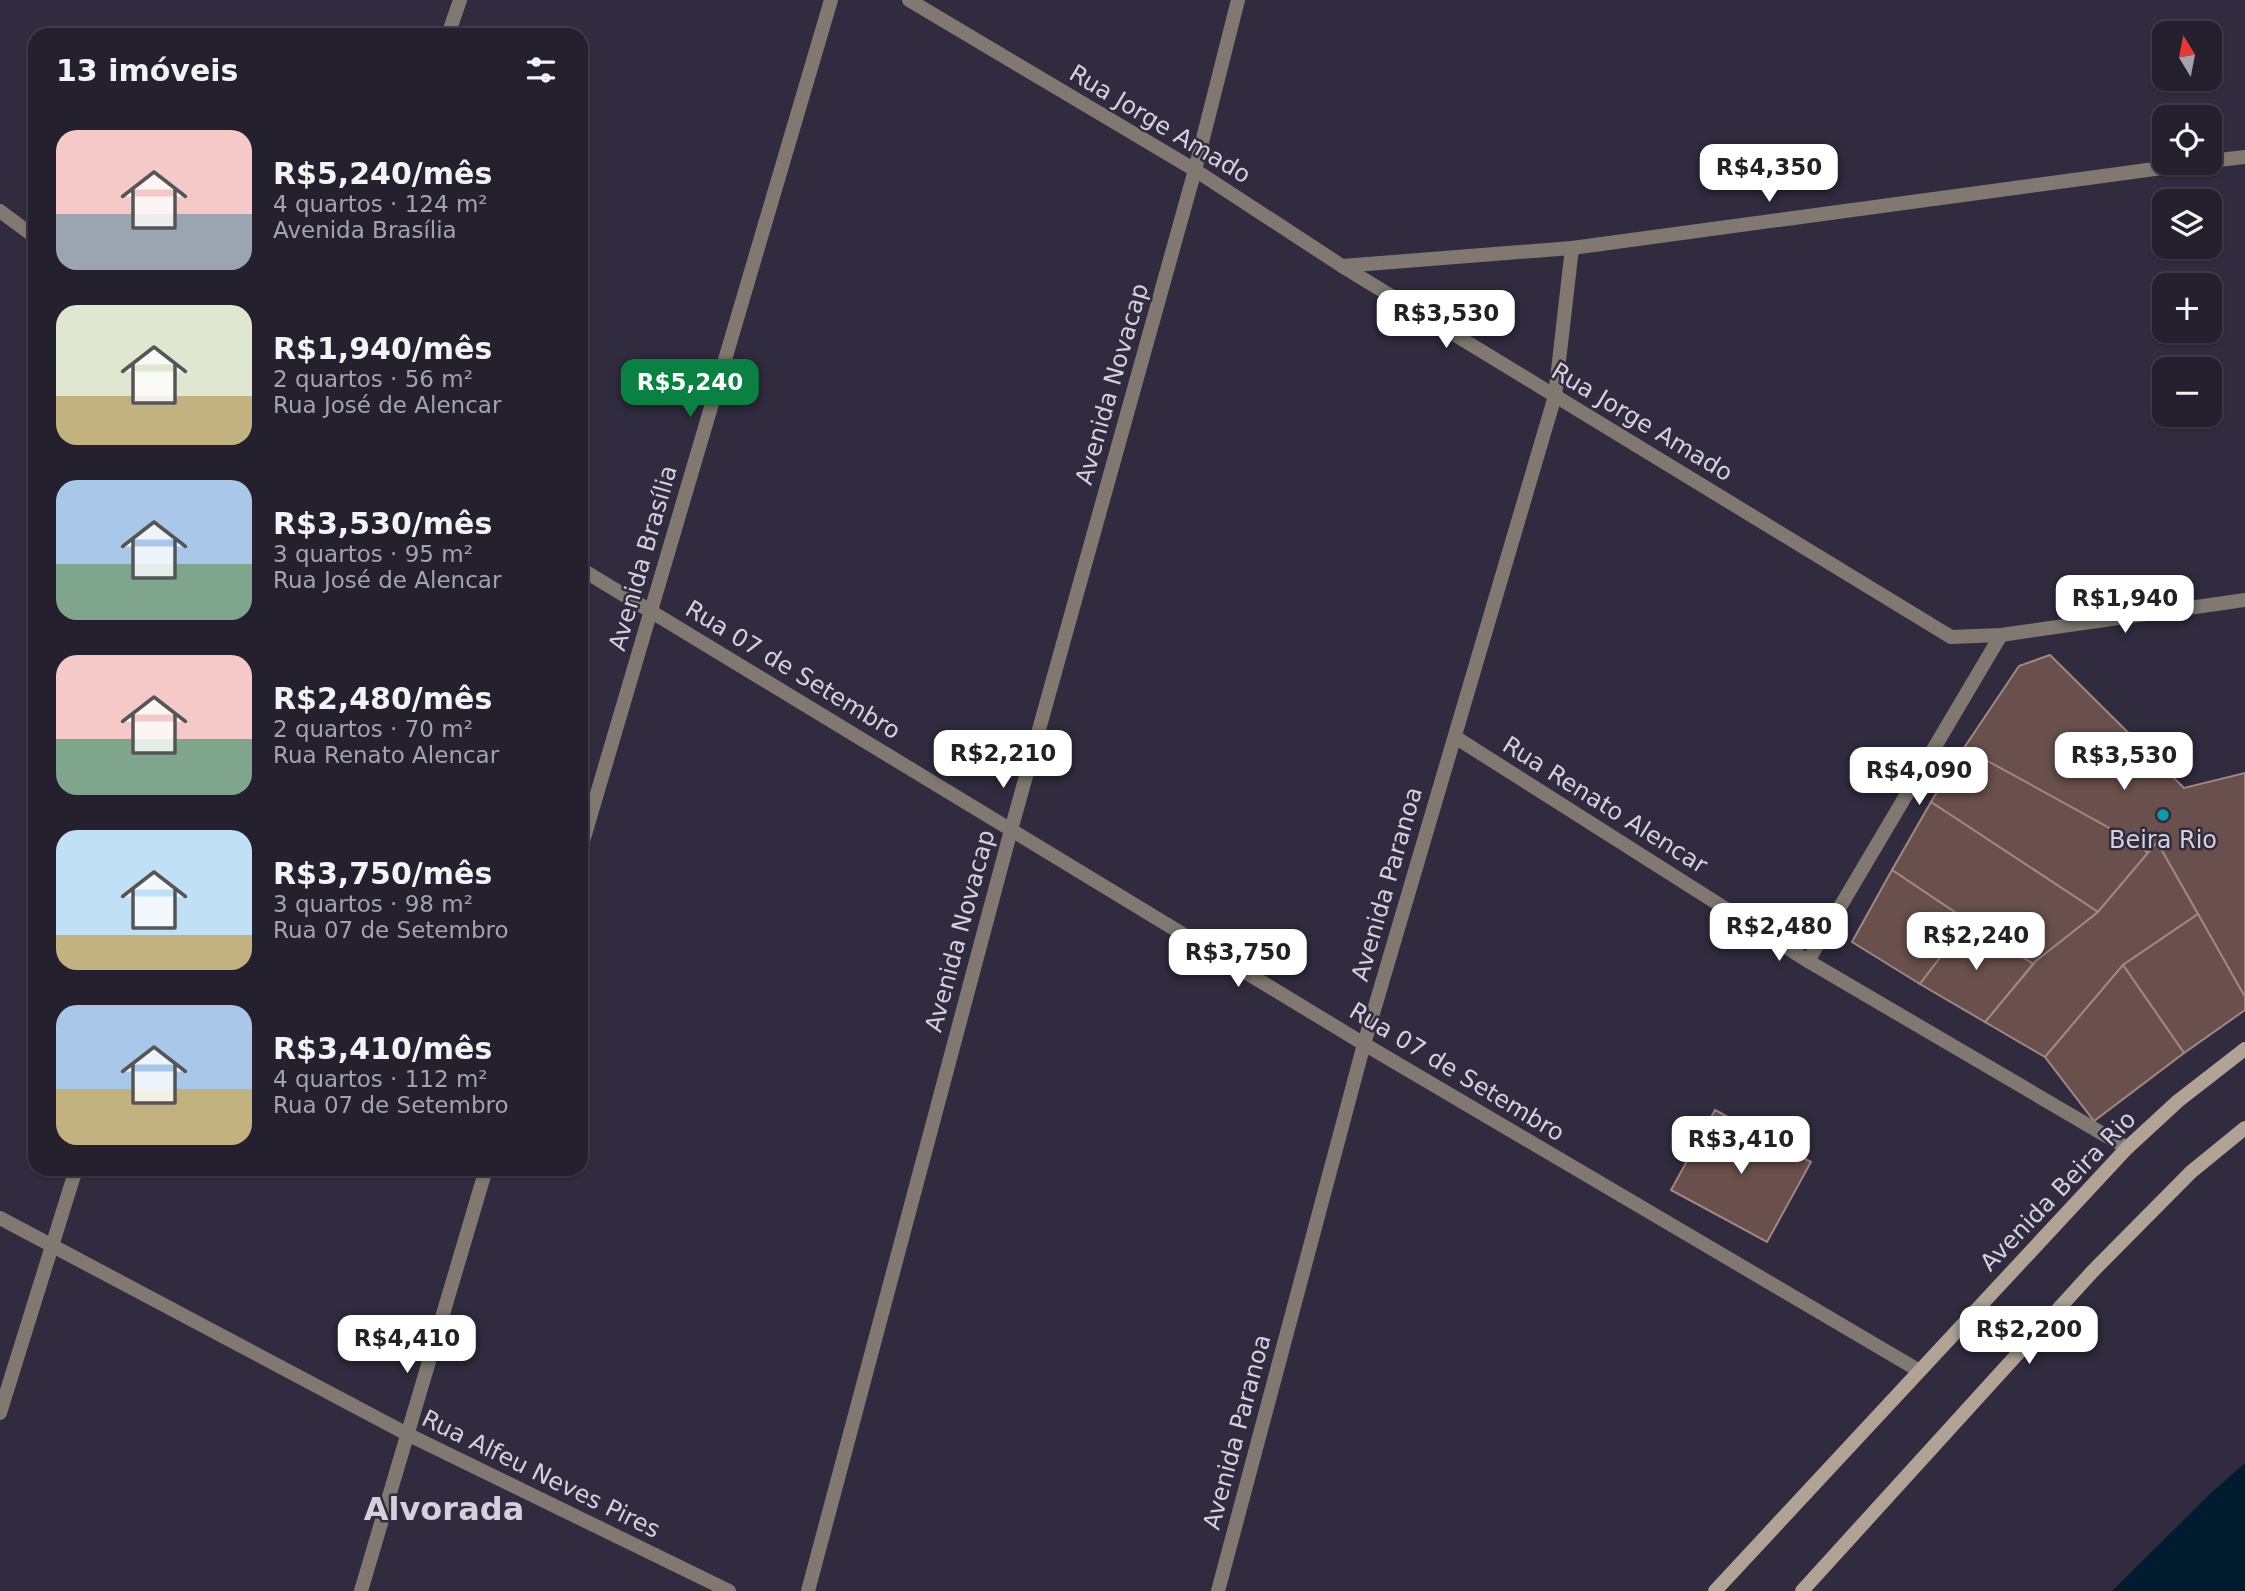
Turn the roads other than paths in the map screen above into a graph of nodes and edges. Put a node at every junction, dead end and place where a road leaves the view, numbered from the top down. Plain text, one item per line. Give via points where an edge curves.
1 (460, 0) edge
2 (831, 0) edge
3 (909, 0) edge
4 (1238, 0) edge
5 (450, 28) edge
6 (2245, 156) edge
7 (2222, 159) edge
8 (2152, 169) edge
9 (1195, 170) junction
10 (0, 211) edge
11 (28, 232) edge
12 (1572, 248) junction
13 (1342, 266) junction
14 (1555, 396) junction
15 (588, 573) edge
16 (2245, 600) edge
17 (651, 610) junction
18 (2001, 635) junction
19 (1455, 737) junction
20 (588, 824) edge
21 (1010, 830) junction
22 (1808, 961) junction
23 (1364, 1044) junction
24 (2245, 1049) edge
25 (2245, 1128) edge
26 (2127, 1148) junction
27 (74, 1176) edge
28 (484, 1176) edge
29 (0, 1218) edge
30 (52, 1244) junction
31 (1918, 1370) junction
32 (0, 1413) edge
33 (407, 1434) junction
34 (361, 1591) edge
35 (729, 1591) edge
36 (808, 1591) edge
37 (1218, 1591) edge
38 (1715, 1591) edge
39 (1802, 1591) edge

1 - 5 street
2 - 17 street, Avenida Brasília
3 - 9 street, Rua Jorge Amado
4 - 9 street, Avenida Novacap
6 - 7 street
8 - 12 street
9 - 13 street, Rua Jorge Amado
9 - 21 street, Avenida Novacap
10 - 11 street
12 - 13 street
12 - 14 street, Avenida Paranoa
13 - 14 street, Rua Jorge Amado
14 - 18 street, Rua Jorge Amado via 1951,637
14 - 19 street, Avenida Paranoa
15 - 17 street, Rua 07 de Setembro
16 - 18 street, Rua Jorge Amado
17 - 20 street, Avenida Brasília
17 - 21 street, Rua 07 de Setembro
18 - 22 street
19 - 22 street, Rua Renato Alencar
19 - 23 street, Avenida Paranoa
21 - 23 street, Rua 07 de Setembro
21 - 36 street, Avenida Novacap
22 - 26 street, Rua Renato Alencar
23 - 31 street, Rua 07 de Setembro
23 - 37 street, Avenida Paranoa
24 - 26 main road, Avenida Beira Rio
25 - 39 main road via 2191,1172 2092,1272
26 - 31 main road, Avenida Beira Rio
27 - 30 street
28 - 33 street
29 - 30 street, Rua Alfeu Neves Pires
30 - 32 street
30 - 33 street, Rua Alfeu Neves Pires
31 - 38 main road, Avenida Beira Rio
33 - 34 street
33 - 35 street, Rua Alfeu Neves Pires

